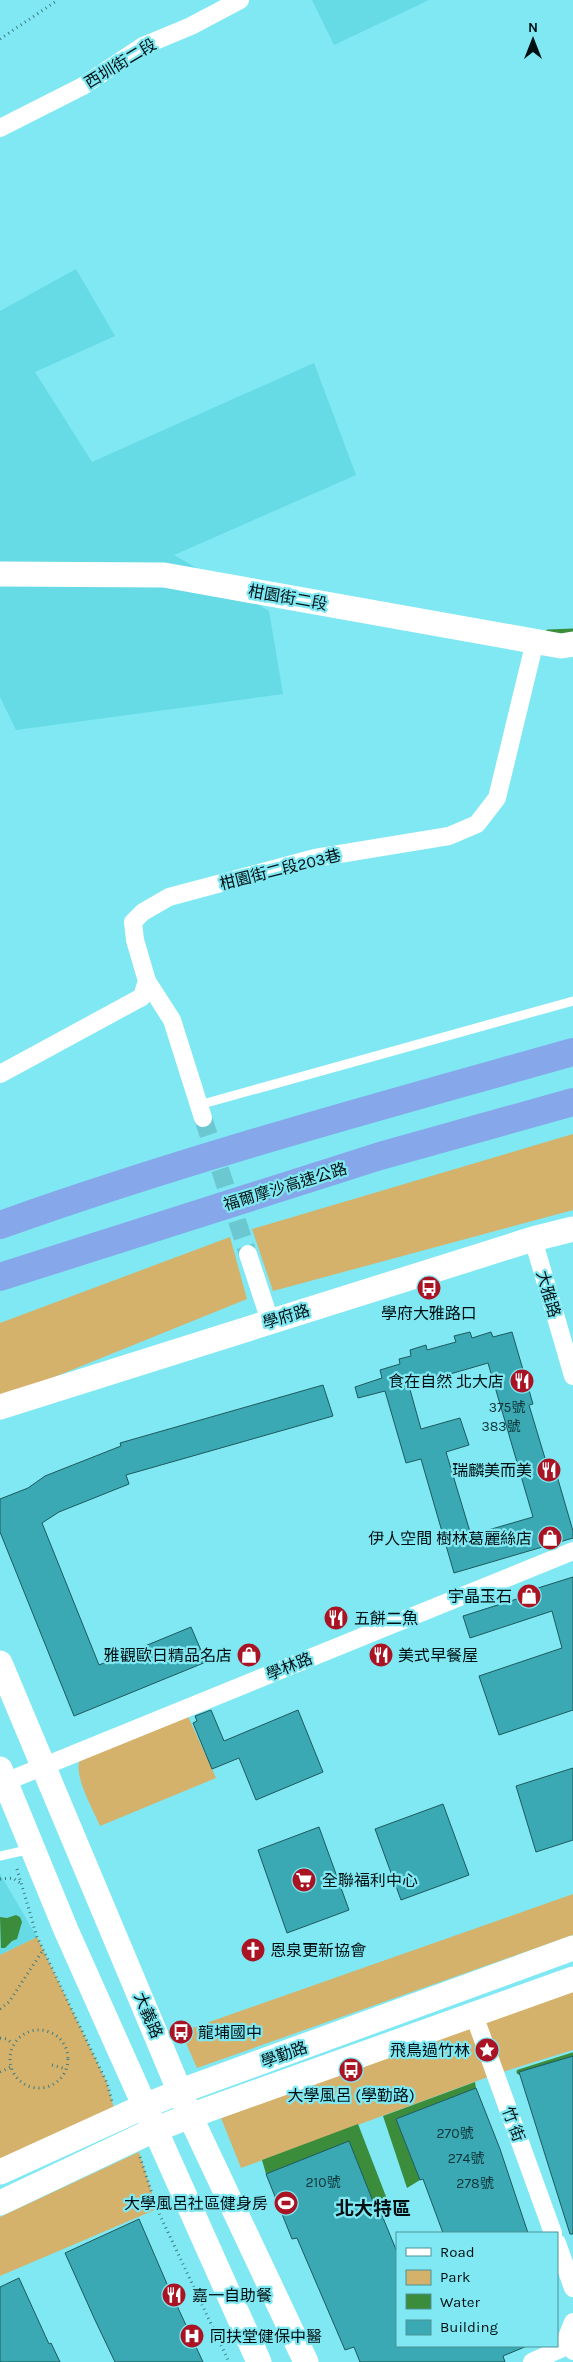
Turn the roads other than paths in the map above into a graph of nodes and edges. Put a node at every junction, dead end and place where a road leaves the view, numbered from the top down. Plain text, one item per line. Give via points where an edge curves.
1 (240, 0) edge
2 (0, 128) edge
3 (0, 574) edge
4 (535, 641) junction
5 (573, 644) edge
6 (147, 981) junction
7 (573, 1001) edge
8 (573, 1052) edge
9 (0, 1074) edge
10 (573, 1102) edge
11 (201, 1112) joint
12 (0, 1225) edge
13 (573, 1230) edge
14 (533, 1240) junction
15 (248, 1254) tunnel mouth
16 (0, 1277) edge
17 (270, 1321) junction
18 (573, 1376) edge
19 (0, 1407) edge
20 (573, 1552) edge
21 (0, 1663) edge
22 (42, 1766) junction
23 (3, 1775) edge
24 (22, 1851) junction
25 (0, 1856) edge
26 (573, 1948) edge
27 (573, 1980) edge
28 (474, 2015) junction
29 (181, 2091) junction
30 (145, 2106) junction
31 (190, 2116) junction
32 (154, 2130) junction
33 (0, 2172) edge
34 (0, 2203) edge
35 (553, 2232) edge
36 (558, 2246) edge
37 (573, 2288) edge
38 (573, 2322) edge
39 (572, 2347) edge
40 (258, 2362) edge
41 (306, 2362) edge
42 (532, 2362) edge

1 - 2 street, 西圳街二段 via 143,46 83,86
3 - 4 street, 柑園街二段 via 164,575
4 - 5 street, 柑園街二段 via 561,646
4 - 6 street, 柑園街二段203巷 via 497,798 477,824 449,836 315,858 169,897 143,912 133,922
6 - 9 street via 142,997
6 - 11 street via 172,1020
7 - 11 lane
8 - 12 highway via 354,1113 80,1197
10 - 16 highway, 福爾摩沙高速公路 via 380,1156
13 - 14 street, 學府路
14 - 17 street, 學府路
14 - 18 street, 大雅路
15 - 17 street
17 - 19 street, 學府路
20 - 22 street, 學林路
21 - 22 street, 大義路
22 - 23 street, 學林路
22 - 29 street, 大義路
23 - 24 street
24 - 25 lane
24 - 30 street
26 - 29 street, 學勤路
27 - 28 street, 學勤路
28 - 31 street, 學勤路
28 - 35 street, 竹 街
29 - 30 street, 學勤路
29 - 31 street, 大義路
30 - 32 street
30 - 33 street, 學勤路
31 - 32 street, 學勤路
31 - 41 street, 大義路
32 - 34 street, 學勤路
32 - 40 street
36 - 37 street
38 - 39 street via 567,2337
39 - 42 street

